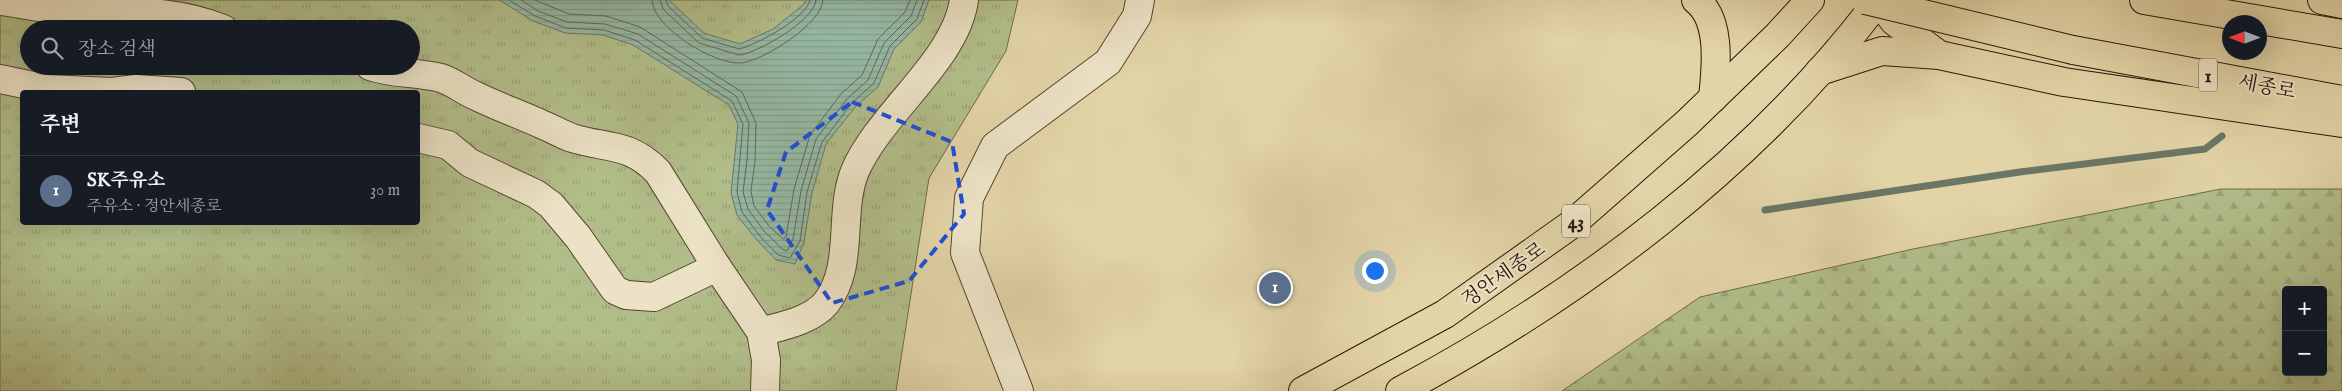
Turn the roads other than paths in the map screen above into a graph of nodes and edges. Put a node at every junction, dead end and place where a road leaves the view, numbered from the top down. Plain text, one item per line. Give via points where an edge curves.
1 (964, 0) edge
2 (1140, 0) edge
3 (1696, 0) edge
4 (1810, 0) edge
5 (1875, 0) edge
6 (2144, 0) edge
7 (2322, 0) edge
8 (0, 1) edge
9 (2342, 4) edge
10 (198, 20) edge
11 (2342, 34) edge
12 (1939, 55) junction
13 (1819, 72) junction
14 (420, 74) edge
15 (0, 79) edge
16 (79, 90) edge
17 (128, 90) edge
18 (151, 90) edge
19 (1713, 98) junction
20 (2342, 100) edge
21 (2342, 123) edge
22 (420, 138) edge
23 (717, 267) junction
24 (761, 332) junction
25 (765, 391) edge
26 (1019, 391) edge
27 (1303, 391) edge
28 (1400, 391) edge

1 - 24 lane via 963,11 943,51 884,124 855,173 834,292 812,313
2 - 26 lane via 1137,16 1108,62 995,146 969,198 966,253
3 - 19 highway via 1702,5 1713,29 1716,73
4 - 19 highway, 정안세종로 / 43
5 - 12 highway via 1894,21
5 - 13 highway, 43
5 - 20 highway, 세종로 / 1, bridge via 2073,50
6 - 11 highway
7 - 9 highway
8 - 10 lane via 53,8 130,10
12 - 13 highway via 1882,51
12 - 21 highway via 2064,82
13 - 28 highway, 43 via 1730,164 1600,267 1465,356
14 - 23 lane via 457,84 473,95 572,138 613,146 646,159 658,172
15 - 16 lane via 46,88
17 - 18 lane
19 - 27 highway, 정안세종로 / 43 via 1572,224 1446,314
22 - 23 lane via 448,145 470,163 536,194 551,205 615,290 626,295 654,297
23 - 24 lane
24 - 25 lane via 766,360

